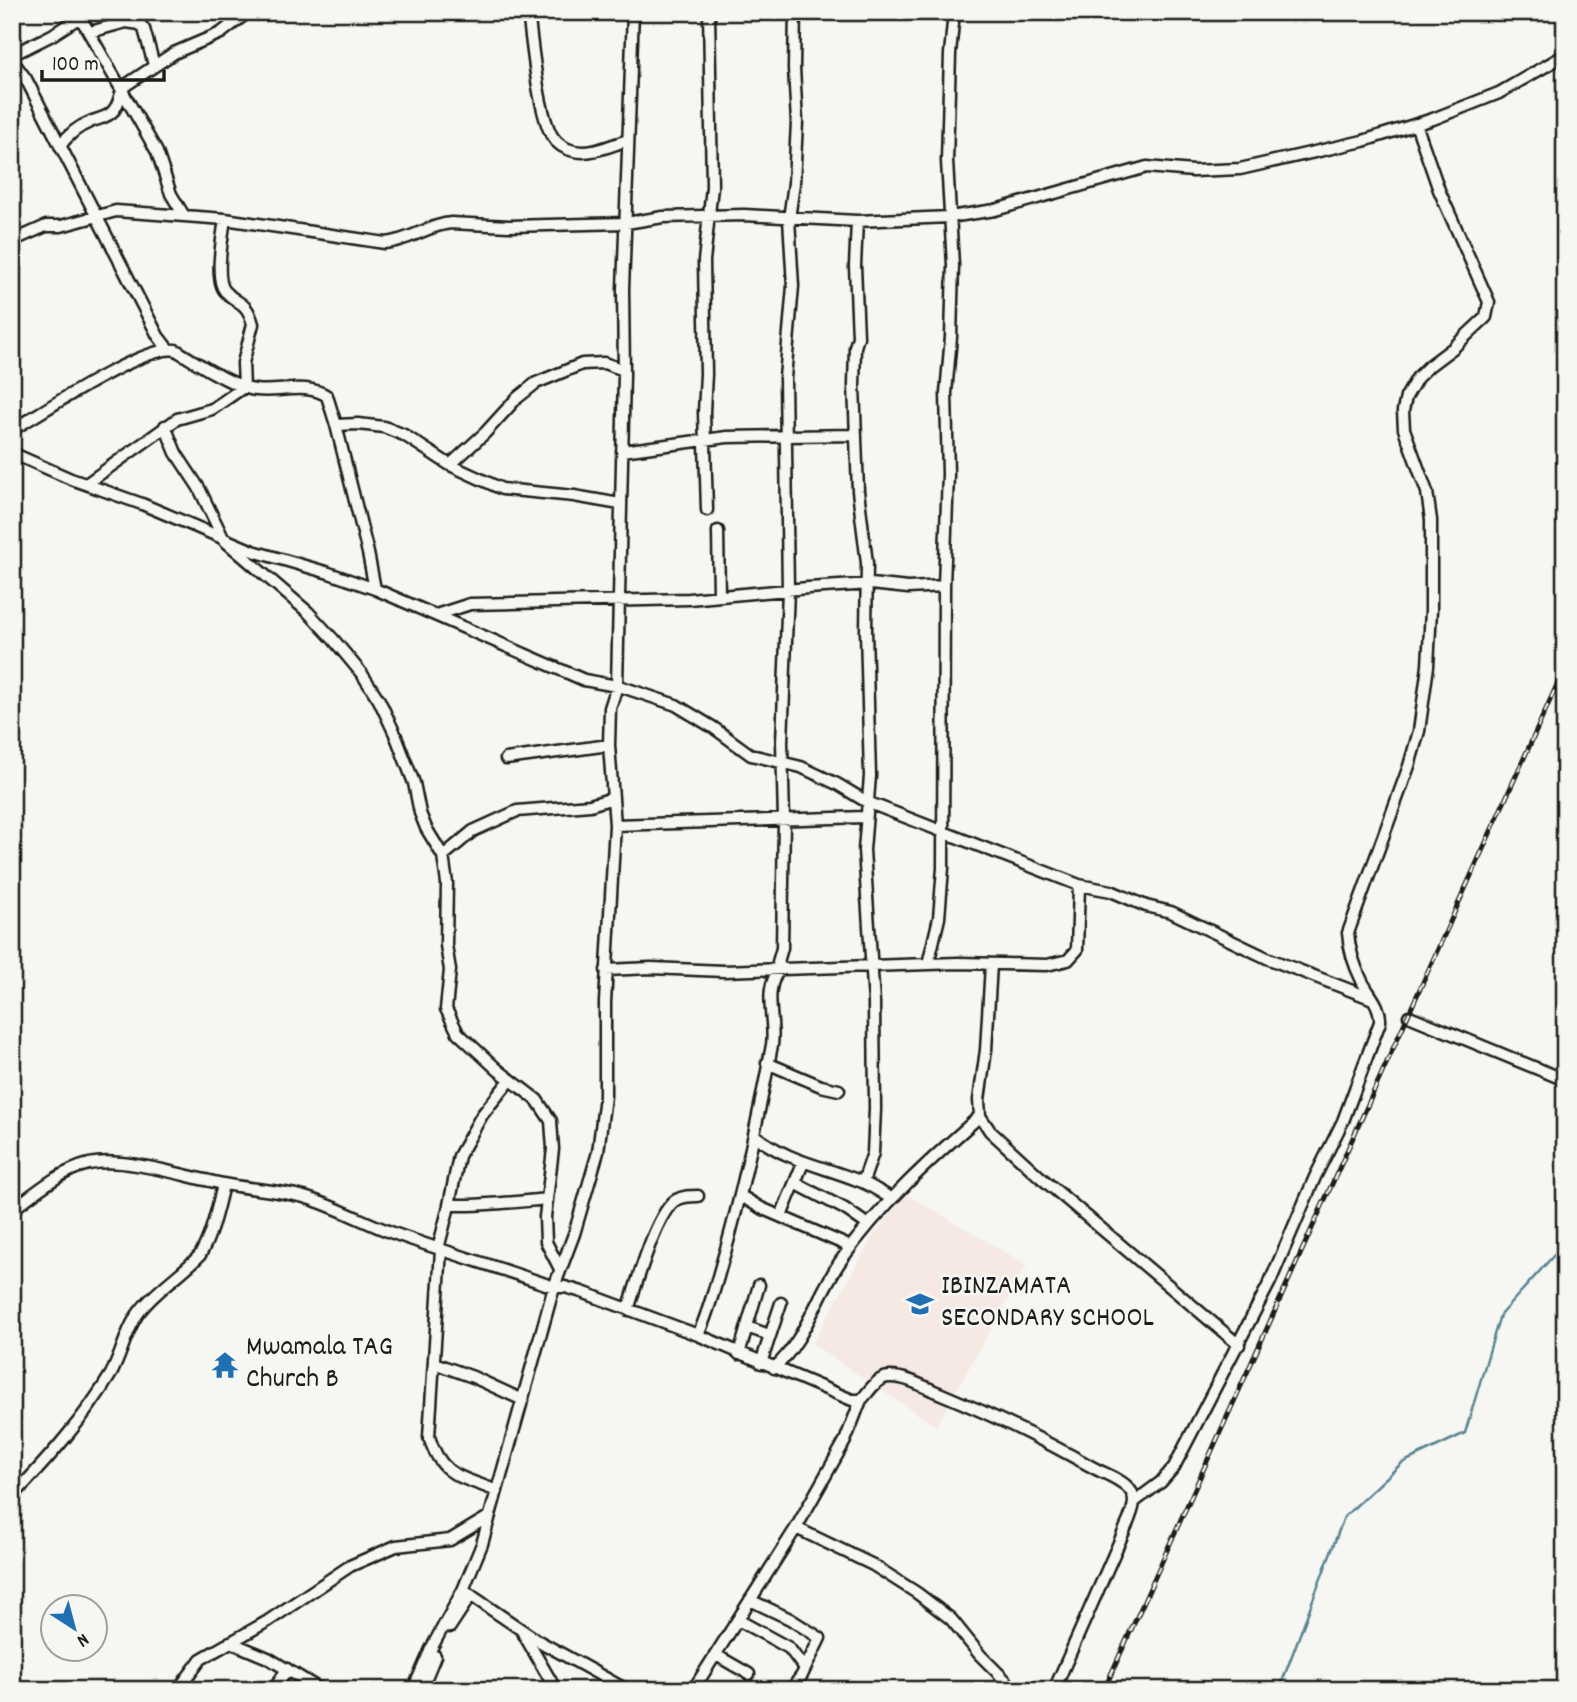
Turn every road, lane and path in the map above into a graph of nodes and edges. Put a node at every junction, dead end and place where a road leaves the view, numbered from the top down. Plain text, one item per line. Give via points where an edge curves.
1 (248, 12) edge
2 (528, 12) edge
3 (633, 12) edge
4 (709, 12) edge
5 (795, 12) edge
6 (954, 12) edge
7 (90, 32) junction
8 (1565, 55) edge
9 (12, 58) edge
10 (154, 65) junction
11 (121, 90) junction
12 (1416, 124) junction
13 (628, 140) junction
14 (60, 146) junction
15 (183, 214) junction
16 (709, 216) junction
17 (96, 217) junction
18 (950, 217) junction
19 (225, 219) junction
20 (789, 219) junction
21 (857, 221) junction
22 (626, 223) junction
23 (12, 241) edge
24 (168, 349) junction
25 (624, 370) junction
26 (244, 387) junction
27 (336, 425) junction
28 (165, 426) junction
29 (12, 430) edge
30 (856, 435) junction
31 (785, 436) junction
32 (706, 439) junction
33 (622, 451) junction
34 (12, 453) edge
35 (450, 465) junction
36 (86, 484) junction
37 (620, 503) junction
38 (707, 510) dead end
39 (718, 530) dead end
40 (224, 540) junction
41 (865, 585) junction
42 (944, 586) junction
43 (375, 589) junction
44 (788, 590) junction
45 (719, 596) junction
46 (619, 601) junction
47 (436, 615) junction
48 (617, 686) junction
49 (609, 745) junction
50 (506, 759) dead end
51 (783, 765) junction
52 (613, 798) junction
53 (867, 802) junction
54 (865, 817) junction
55 (785, 820) junction
56 (615, 825) junction
57 (942, 831) junction
58 (443, 856) junction
59 (1079, 885) junction
60 (929, 964) junction
61 (991, 964) junction
62 (871, 966) junction
63 (781, 968) junction
64 (606, 970) junction
65 (1373, 999) junction
66 (1409, 1016) dead end
67 (767, 1063) junction
68 (510, 1080) junction
69 (1565, 1080) edge
70 (839, 1090) dead end
71 (980, 1116) junction
72 (754, 1135) junction
73 (803, 1163) junction
74 (863, 1182) junction
75 (796, 1183) junction
76 (223, 1185) junction
77 (698, 1196) dead end
78 (741, 1196) junction
79 (547, 1199) junction
80 (891, 1199) junction
81 (449, 1206) junction
82 (12, 1210) edge
83 (781, 1216) junction
84 (868, 1225) junction
85 (851, 1247) junction
86 (439, 1249) junction
87 (560, 1269) junction
88 (759, 1285) dead end
89 (554, 1287) junction
90 (781, 1303) dead end
91 (628, 1310) junction
92 (747, 1327) junction
93 (698, 1335) junction
94 (769, 1335) junction
95 (1238, 1345) junction
96 (739, 1354) junction
97 (434, 1363) junction
98 (761, 1363) junction
99 (774, 1368) junction
100 (523, 1400) junction
101 (861, 1400) junction
102 (497, 1491) junction
103 (12, 1497) edge
104 (1134, 1502) junction
105 (491, 1515) junction
106 (796, 1528) junction
107 (467, 1593) junction
108 (750, 1600) junction
109 (738, 1620) junction
110 (520, 1629) junction
111 (230, 1642) junction
112 (716, 1656) junction
113 (287, 1669) junction
114 (805, 1669) junction
115 (750, 1674) dead end
116 (178, 1690) edge
117 (274, 1690) edge
118 (321, 1690) edge
119 (413, 1690) edge
120 (421, 1690) edge
121 (556, 1690) edge
122 (627, 1690) edge
123 (693, 1690) edge
124 (791, 1690) edge
125 (1015, 1690) edge
126 (1054, 1690) edge

1 - 10 street via 221,33
2 - 13 street via 552,137 575,152
3 - 13 street
4 - 16 street
5 - 20 street via 797,122
6 - 18 street via 947,161
7 - 9 street via 77,19
7 - 10 street via 126,22 140,24
7 - 11 street
8 - 12 street via 1499,93
9 - 14 street
10 - 11 street
11 - 14 street via 114,110 81,125
11 - 15 street via 157,152
12 - 18 street via 1240,169 1147,167 995,210
12 - 65 street via 1439,190 1486,292 1489,311 1417,378 1403,411 1404,429 1427,492 1431,520 1431,610 1419,731 1348,933 1361,979
13 - 22 street
14 - 17 street
15 - 17 street via 116,211
15 - 19 street
16 - 20 street
16 - 22 street
16 - 32 street via 704,261
17 - 23 street via 46,226
17 - 24 street
18 - 21 street
18 - 42 street via 952,310 946,393
19 - 22 street via 386,243 447,223
19 - 26 street via 220,251 222,285 243,303 253,324 243,363
20 - 21 street
20 - 31 street via 793,286
21 - 30 street
22 - 25 street
24 - 26 street
24 - 29 street via 119,367
25 - 33 street
25 - 35 street via 604,363 582,364 536,383
26 - 27 street via 323,394
26 - 28 street via 212,409
27 - 35 street via 384,427
27 - 43 street
28 - 36 street
28 - 40 street
30 - 31 street
30 - 41 street
31 - 32 street
31 - 44 street
32 - 33 street
32 - 38 street
33 - 37 street
34 - 36 street
35 - 37 street via 502,489
36 - 40 street
37 - 46 street
39 - 45 street
40 - 43 street
40 - 58 street via 308,612 362,674 395,734 423,821
41 - 42 street
41 - 44 street
41 - 53 street
42 - 57 street
43 - 47 street
44 - 45 street
44 - 51 street
45 - 46 street
46 - 47 street via 470,604
46 - 48 street
47 - 48 street via 553,667
48 - 49 street via 610,708
48 - 51 street via 676,705 751,755
49 - 50 street
49 - 52 street
51 - 53 street via 801,767
51 - 55 street
52 - 56 street
52 - 58 street via 590,805 517,811 473,831
53 - 54 street
53 - 57 street
54 - 55 street
54 - 62 street
55 - 56 street
55 - 63 street
56 - 64 street
57 - 59 street
57 - 60 street via 939,918
58 - 68 street via 450,970 446,1009 458,1033
59 - 61 street via 1077,950 1068,960 1047,965
59 - 65 street via 1171,912 1258,954
60 - 61 street
60 - 62 street
61 - 71 street
62 - 63 street
62 - 74 street via 875,1141
63 - 64 street
63 - 67 street via 772,990 773,1038
64 - 87 street via 606,1096 598,1152
65 - 95 street via 1380,1022 1347,1110
66 - 69 street
67 - 70 street
67 - 72 street
68 - 79 street via 537,1100 551,1121
68 - 81 street via 482,1115 459,1156
71 - 80 street
71 - 95 street via 1010,1150
72 - 73 street
72 - 78 street
73 - 74 street
73 - 75 street
74 - 80 street
75 - 83 street
75 - 84 street
76 - 82 street via 159,1170 92,1163 58,1177
76 - 86 street via 313,1200
76 - 103 street via 200,1255 143,1308 110,1376 55,1450
77 - 91 street via 678,1198 669,1208 647,1247
78 - 83 street
78 - 93 street
79 - 81 street
79 - 87 street via 546,1242
80 - 84 street
81 - 86 street
83 - 85 street
84 - 85 street
85 - 99 street via 828,1279 793,1346
86 - 89 street
86 - 97 street
87 - 89 street
88 - 92 street
89 - 91 street via 582,1292
89 - 100 street
90 - 94 street
91 - 93 street
92 - 94 street
92 - 96 street
93 - 96 street
94 - 98 street
95 - 104 street via 1174,1467
96 - 98 street
97 - 100 street
97 - 102 street via 429,1437 434,1452 447,1470
98 - 99 street
99 - 101 street
100 - 102 street
101 - 104 street via 884,1377 921,1386 1042,1440 1118,1481 1131,1491
101 - 106 street via 845,1441
102 - 105 street
104 - 126 street
105 - 107 street
105 - 111 street via 450,1540 396,1546 367,1556
106 - 108 street
106 - 125 street via 873,1565 917,1593 950,1619
107 - 110 street
107 - 119 street via 431,1649
107 - 120 street
108 - 109 street
108 - 114 street via 820,1638
109 - 112 street
109 - 114 street via 789,1648
110 - 121 street
110 - 122 street
111 - 113 street
111 - 116 street via 200,1659
112 - 115 street
112 - 123 street
113 - 117 street
113 - 118 street
114 - 124 street

